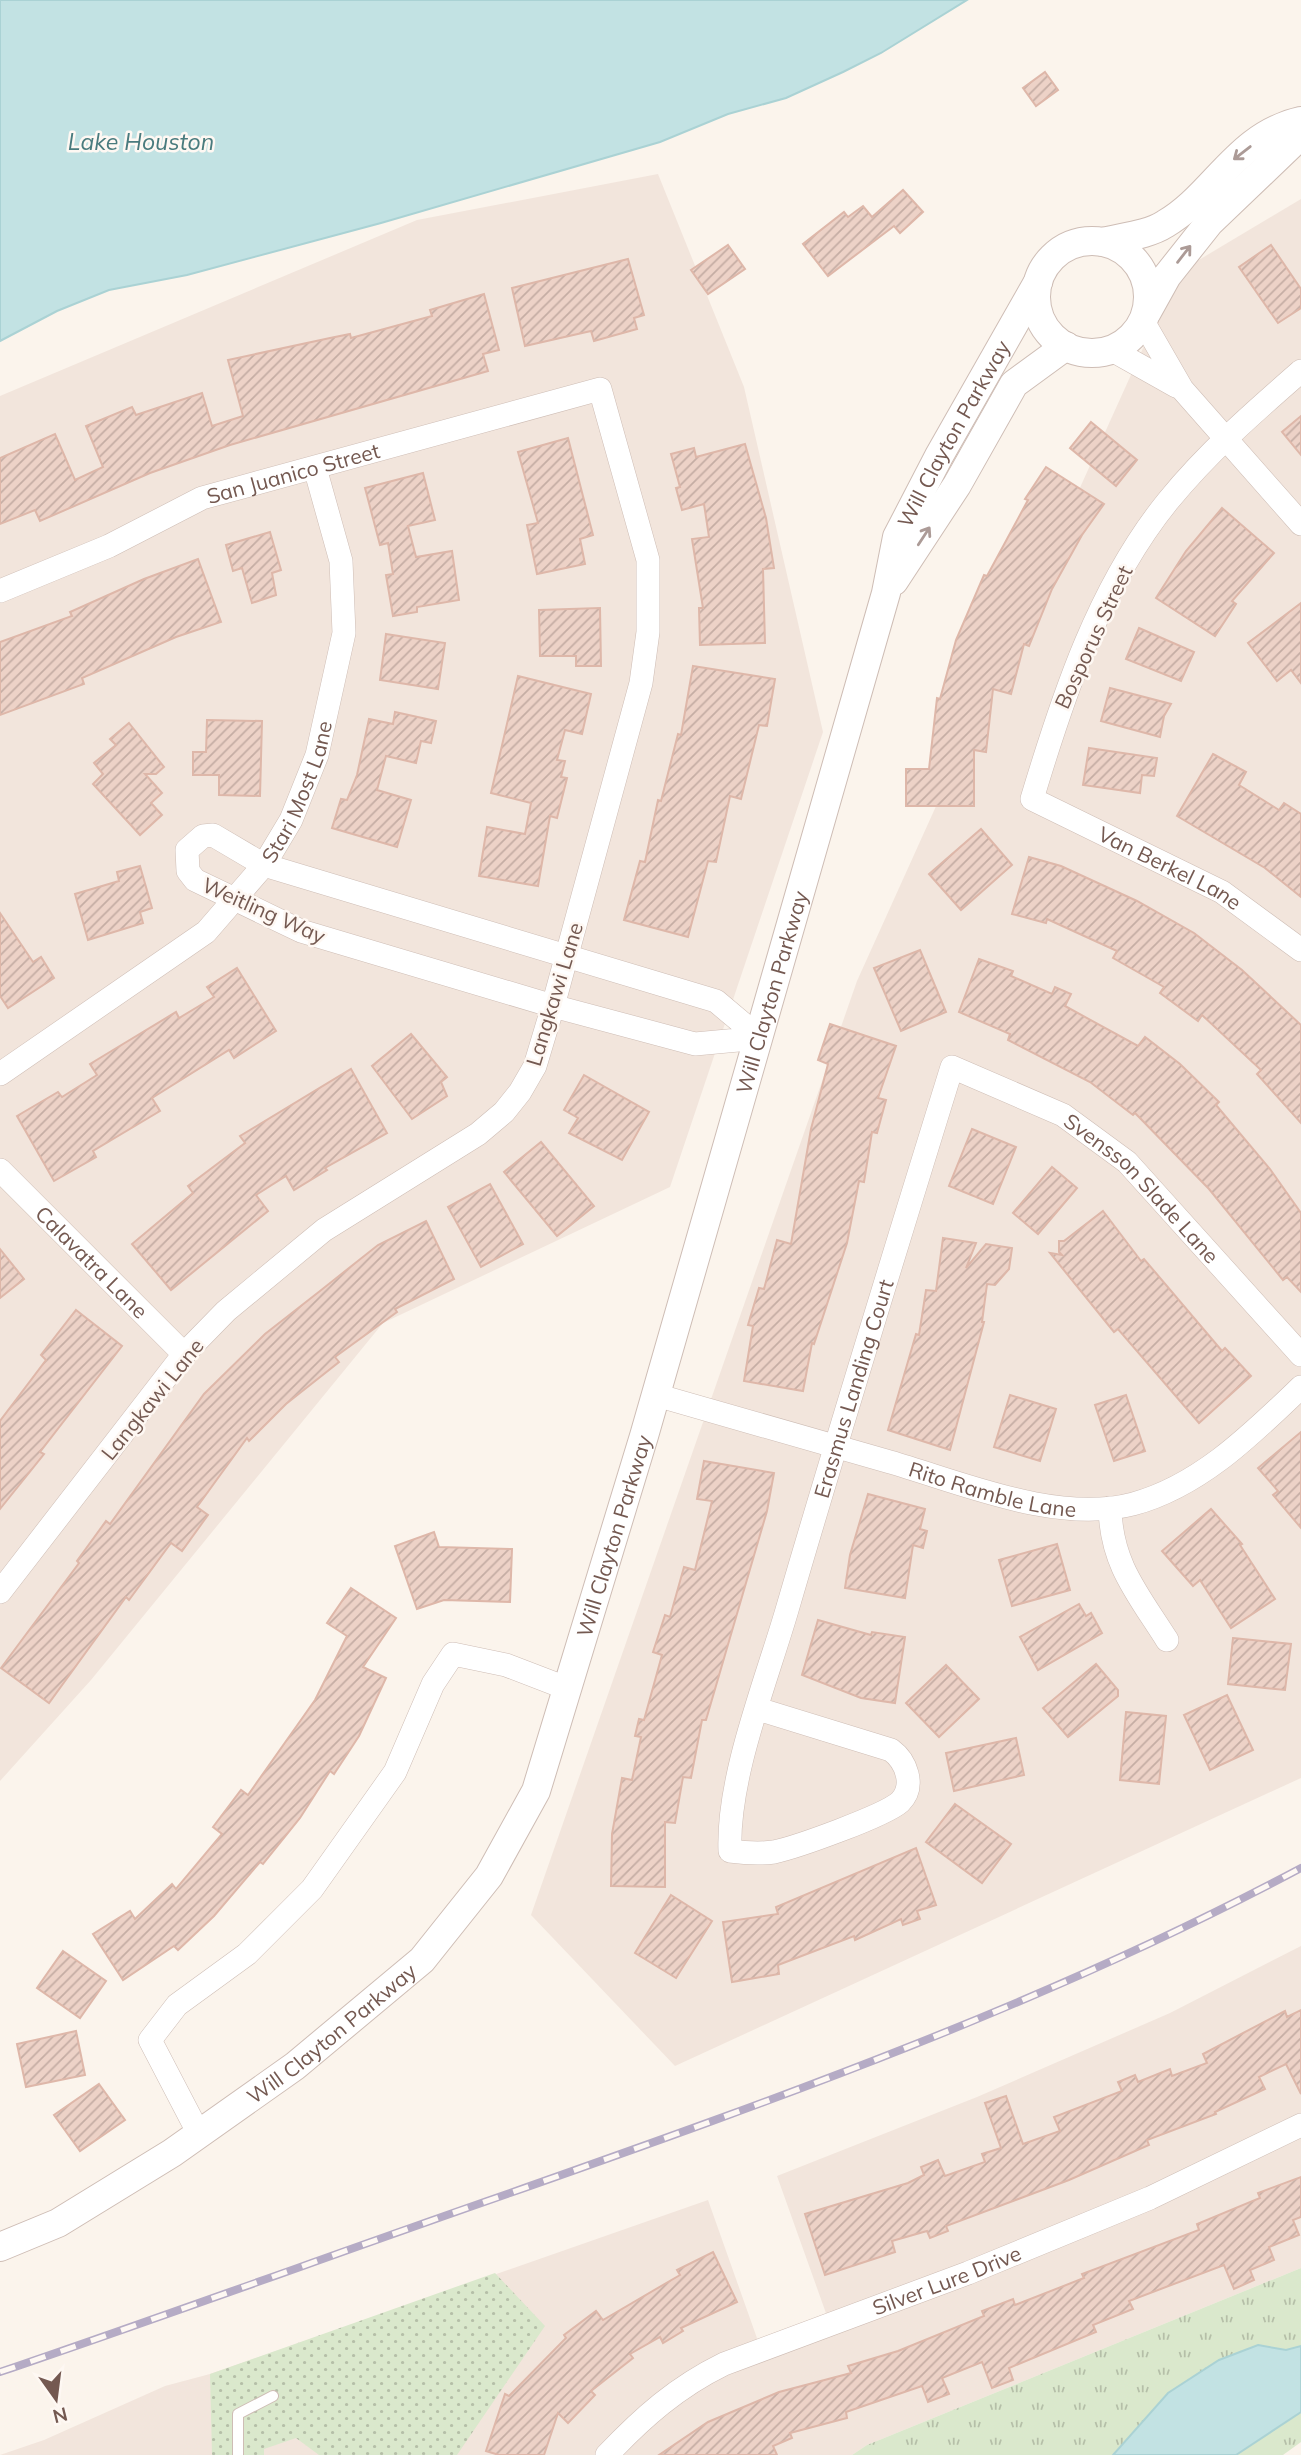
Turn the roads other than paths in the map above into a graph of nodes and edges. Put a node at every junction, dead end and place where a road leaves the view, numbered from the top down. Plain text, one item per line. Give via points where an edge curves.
1 (1301, 121) edge
2 (1301, 135) edge
3 (1103, 242) junction
4 (1038, 282) junction
5 (1145, 317) junction
6 (1066, 346) junction
7 (1112, 350) junction
8 (1301, 371) edge
9 (600, 389) joint
10 (1182, 389) junction
11 (1226, 436) junction
12 (315, 468) junction
13 (1301, 524) edge
14 (0, 591) edge
15 (887, 593) junction
16 (1032, 799) joint
17 (264, 865) junction
18 (236, 900) junction
19 (1301, 950) edge
20 (567, 955) junction
21 (553, 1006) junction
22 (760, 1038) junction
23 (952, 1067) joint
24 (0, 1074) edge
25 (0, 1170) edge
26 (184, 1354) junction
27 (1301, 1354) edge
28 (1301, 1387) edge
29 (656, 1395) junction
30 (835, 1446) junction
31 (1110, 1507) junction
32 (0, 1592) edge
33 (1167, 1640) dead end
34 (566, 1688) junction
35 (758, 1709) junction
36 (1301, 2125) edge
37 (199, 2134) junction
38 (0, 2247) edge
39 (273, 2396) dead end
40 (239, 2455) edge
41 (607, 2455) edge

1 -> 3 street via 1286,124 1237,156 1165,225
5 -> 2 street via 1167,276 1209,223
3 - 4 street via 1073,244 1056,254
3 - 5 street via 1127,253 1140,267 1147,289
4 - 6 street via 1039,315 1047,330
4 - 15 street, Will Clayton Parkway via 897,537
5 - 7 street via 1128,340
5 - 10 street
6 - 7 street via 1094,353
15 -> 6 street, Will Clayton Parkway via 957,485 1014,384
7 - 10 street
8 - 11 street, Bosporus Street
9 - 12 street, San Juanico Street
9 - 20 street, Langkawi Lane via 648,561 648,632 640,683
10 - 11 street
11 - 13 street
11 - 16 street, Bosporus Street via 1167,502 1121,571 1057,717
12 - 14 street, San Juanico Street via 202,498 109,546
12 - 17 street, Stari Most Lane via 341,561 344,633 317,755 291,820
15 - 22 street, Will Clayton Parkway
16 - 19 street, Van Berkel Lane via 1223,892
17 - 18 street, Stari Most Lane
17 - 18 street, Weitling Way via 213,835 193,842 187,850 188,872
17 - 20 street, Weitling Way
18 - 21 street, Weitling Way via 301,932
18 - 24 street, Stari Most Lane via 206,932
20 - 21 street, Langkawi Lane
20 - 22 street, Weitling Way via 716,1001
21 - 22 street, Weitling Way via 695,1044
21 - 26 street, Langkawi Lane via 535,1066 504,1112 478,1134 324,1230 235,1303
22 - 29 street, Will Clayton Parkway
23 - 27 street, Svensson Slade Lane via 1063,1115 1127,1161
23 - 30 street, Erasmus Landing Court
25 - 26 street, Calavatra Lane
26 - 32 street, Langkawi Lane
28 - 31 street, Rito Ramble Lane via 1240,1443 1185,1483 1132,1504
29 - 30 street, Rito Ramble Lane
29 - 34 street, Will Clayton Parkway
30 - 31 street, Rito Ramble Lane via 1049,1506 1077,1510
30 - 35 street, Erasmus Landing Court
31 - 33 street via 1115,1551
34 - 37 street, Will Clayton Parkway via 536,1791 489,1876 422,1960 295,2066
34 - 37 street via 506,1665 453,1654 433,1685 395,1772 312,1889 247,1954 177,2006 149,2040
35 - 35 street, Erasmus Landing Court via 732,1798 730,1851 753,1854 797,1845 890,1808 904,1797 908,1774 891,1750
36 - 41 street, Silver Lure Drive via 1138,2203 968,2273 724,2364 686,2383 650,2410
37 - 38 street, Will Clayton Parkway via 58,2224
39 - 40 lane via 238,2414

